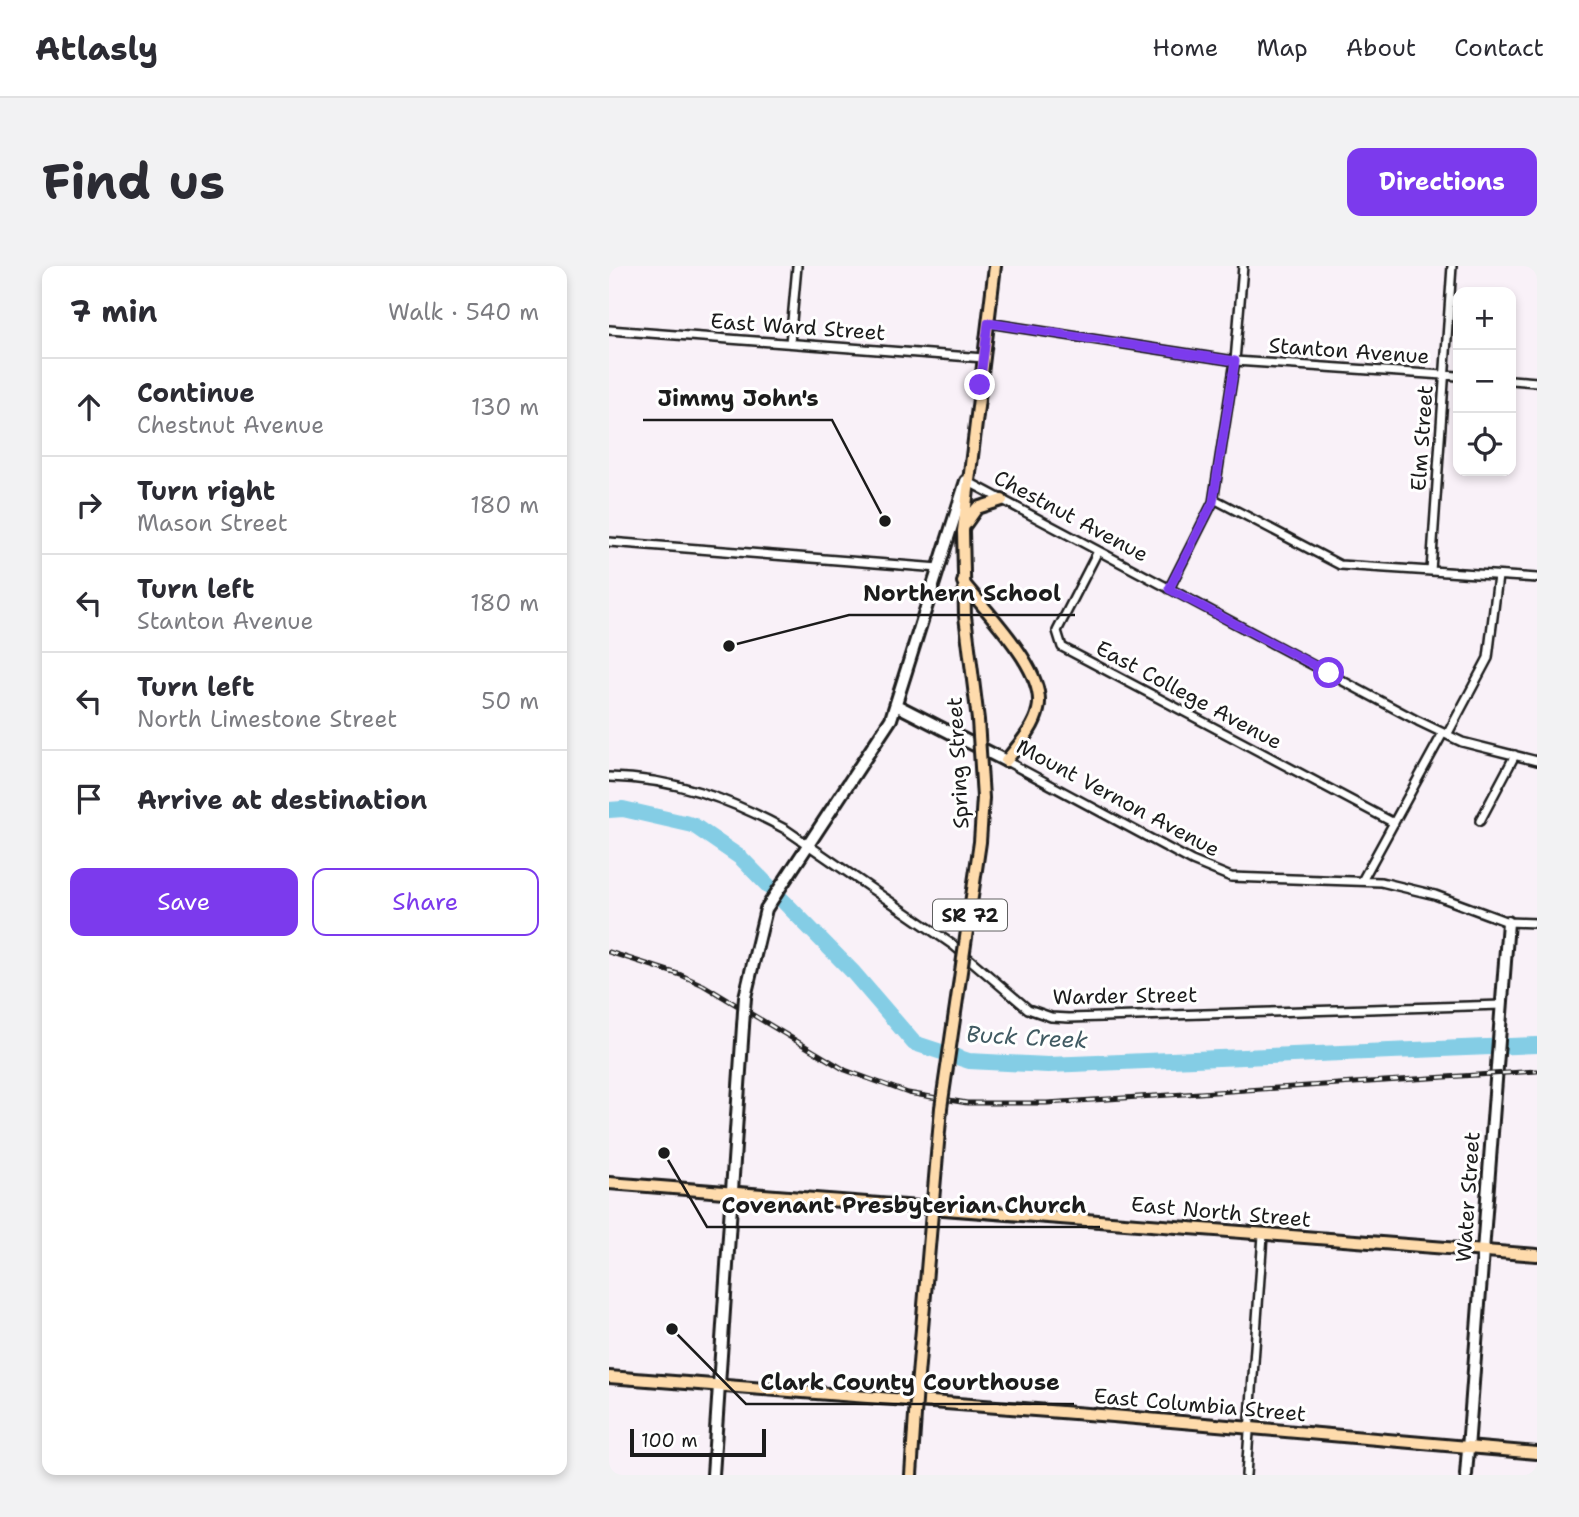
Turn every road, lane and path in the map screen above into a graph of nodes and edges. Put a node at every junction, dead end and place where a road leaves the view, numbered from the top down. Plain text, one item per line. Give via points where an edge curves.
1 (797, 266) edge
2 (995, 266) edge
3 (1243, 266) edge
4 (1452, 266) edge
5 (988, 323) junction
6 (609, 330) edge
7 (790, 343) junction
8 (984, 358) junction
9 (1235, 361) junction
10 (1444, 375) junction
11 (1453, 376) edge
12 (1516, 380) edge
13 (1537, 382) edge
14 (966, 481) junction
15 (1214, 499) junction
16 (1002, 500) junction
17 (963, 531) junction
18 (609, 542) edge
19 (1098, 551) junction
20 (939, 568) junction
21 (1431, 571) junction
22 (1498, 576) junction
23 (1537, 579) edge
24 (963, 582) junction
25 (1169, 589) junction
26 (896, 705) junction
27 (1445, 734) junction
28 (1515, 755) junction
29 (1006, 761) junction
30 (1537, 761) edge
31 (609, 777) edge
32 (1480, 821) dead end
33 (1394, 823) junction
34 (809, 844) junction
35 (1362, 881) junction
36 (1509, 922) junction
37 (1537, 923) edge
38 (1502, 1011) junction
39 (609, 1183) edge
40 (732, 1193) junction
41 (931, 1208) junction
42 (1263, 1235) junction
43 (1484, 1252) junction
44 (1537, 1255) edge
45 (609, 1377) edge
46 (719, 1386) junction
47 (1249, 1429) junction
48 (1469, 1446) junction
49 (1537, 1453) edge
50 (713, 1475) edge
51 (912, 1475) edge
52 (1246, 1475) edge
53 (1466, 1475) edge

1 - 7 street
2 - 5 main road, SR 72
3 - 9 street
4 - 10 street, Elm Street
5 - 8 main road, SR 72
5 - 9 street, Stanton Avenue
6 - 7 street, East Ward Street
7 - 8 street, East Ward Street
8 - 14 main road, SR 72
9 - 10 street, Stanton Avenue
9 - 15 street
10 - 11 street, Stanton Avenue
10 - 21 street, Elm Street
12 - 13 street
14 - 16 street, Chestnut Avenue
14 - 17 main road, Spring Street / SR 72
14 - 20 main road
15 - 21 street via 1340,565
15 - 25 street
16 - 17 main road via 977,508 968,516
16 - 19 street, Chestnut Avenue
17 - 24 main road, Spring Street / SR 72
18 - 20 street
19 - 25 street, Chestnut Avenue
19 - 33 street, East College Avenue via 1057,631 1062,647
20 - 26 main road
21 - 22 street
22 - 23 street
22 - 27 street via 1488,658
24 - 29 main road via 1030,668 1039,689 1035,720
24 - 41 main road, Spring Street / SR 72, bridge via 983,798 940,1108
25 - 27 street, Chestnut Avenue
26 - 29 main road, Mount Vernon Avenue
26 - 34 main road via 871,754
27 - 28 street, Chestnut Avenue
27 - 33 street
28 - 30 street, Chestnut Avenue
28 - 32 street
29 - 35 street, Mount Vernon Avenue via 1213,871 1245,880
31 - 34 street, Warder Street via 650,779 697,790 759,815
33 - 35 street
34 - 38 street, Warder Street via 953,945 1015,1000 1051,1017
34 - 40 main road, bridge via 766,909 759,930 745,998
35 - 36 street, Mount Vernon Avenue via 1406,887
36 - 37 street, Mount Vernon Avenue
36 - 38 main road, Water Street
38 - 43 main road, Water Street
39 - 40 main road, East North Street
40 - 41 main road, East North Street
40 - 46 main road
41 - 42 main road, East North Street
41 - 51 main road, SR 72, bridge
42 - 43 main road, East North Street
42 - 47 street
43 - 44 main road, East North Street
43 - 48 main road, Water Street
45 - 46 main road, East Columbia Street
46 - 47 main road, East Columbia Street
46 - 50 main road
47 - 48 main road, East Columbia Street
47 - 52 street
48 - 49 main road, East Columbia Street
48 - 53 main road, Water Street

